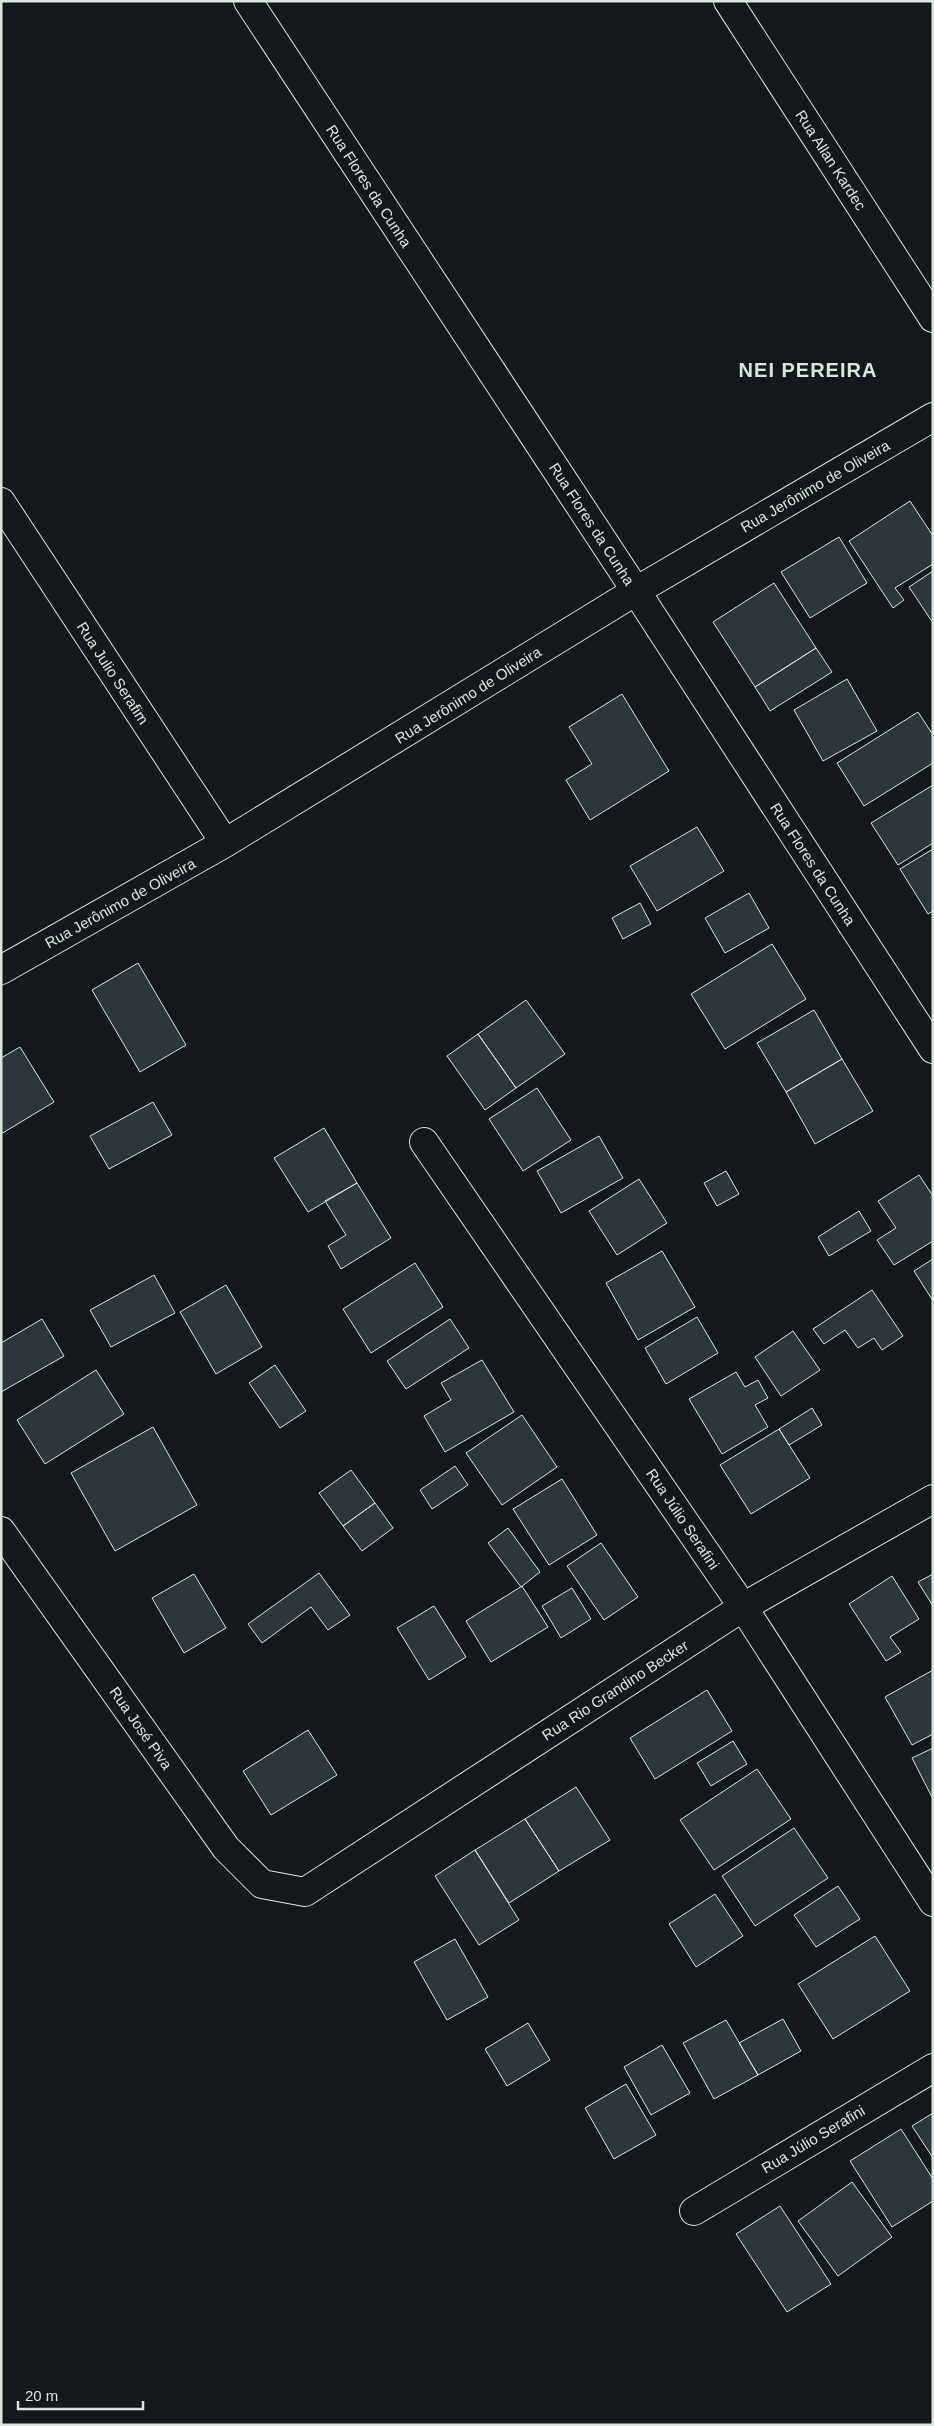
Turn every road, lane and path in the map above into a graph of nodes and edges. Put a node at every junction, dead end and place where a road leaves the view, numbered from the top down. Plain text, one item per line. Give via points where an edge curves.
1 (248, 1) edge
2 (728, 1) edge
3 (933, 318) edge
4 (933, 417) edge
5 (1, 502) edge
6 (636, 591) junction
7 (225, 843) junction
8 (1, 970) edge
9 (933, 1049) edge
10 (424, 1142) dead end
11 (933, 1499) edge
12 (1, 1530) edge
13 (743, 1606) junction
14 (305, 1892) joint
15 (933, 1902) edge
16 (933, 2068) edge
17 (694, 2211) dead end

1 - 6 street, Rua Flores da Cunha
2 - 3 street, Rua Allan Kardec
4 - 6 street, Rua Jerônimo de Oliveira
5 - 7 street, Rua Julio Serafim
6 - 7 street, Rua Jerônimo de Oliveira
6 - 9 street, Rua Flores da Cunha
7 - 8 street, Rua Jerônimo de Oliveira
10 - 13 street, Rua Júlio Serafini
11 - 13 street, Rua Rio Grandino Becker
12 - 14 street, Rua José Piva via 226,1848 262,1884
13 - 14 street, Rua Rio Grandino Becker
13 - 15 street, Rua Júlio Serafini
16 - 17 street, Rua Júlio Serafini

